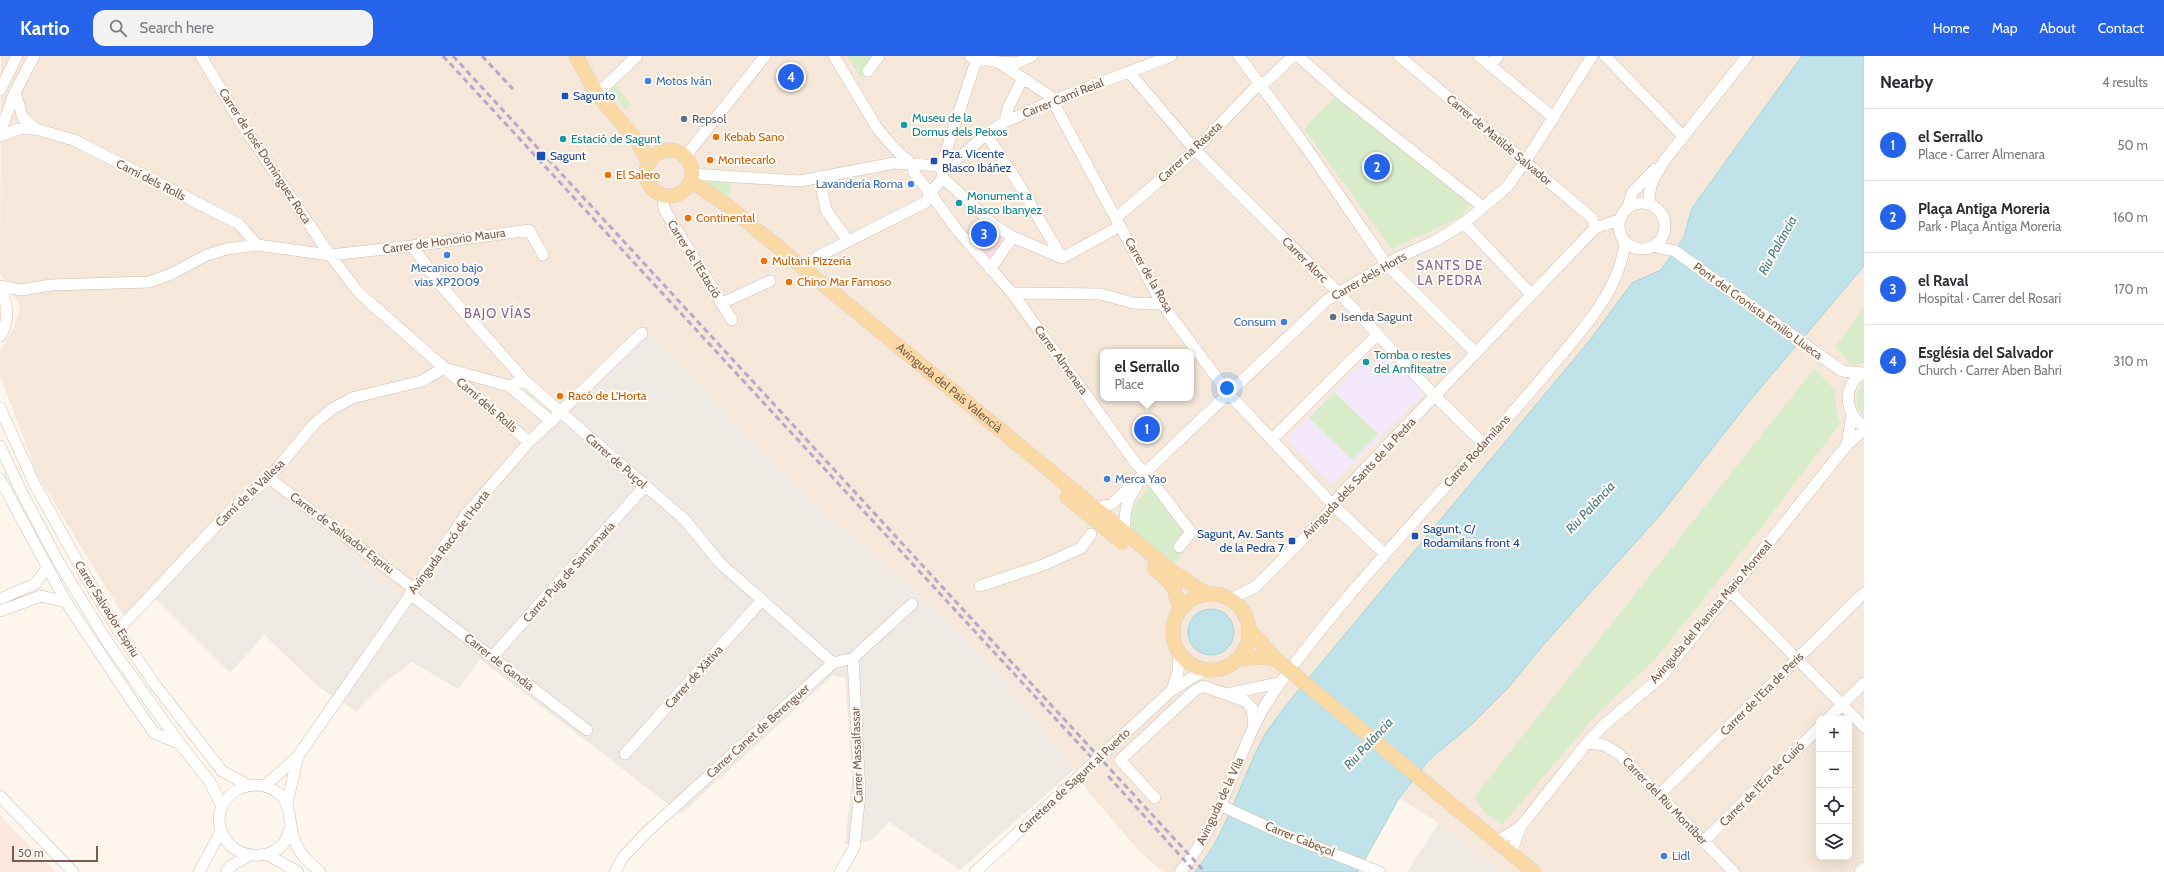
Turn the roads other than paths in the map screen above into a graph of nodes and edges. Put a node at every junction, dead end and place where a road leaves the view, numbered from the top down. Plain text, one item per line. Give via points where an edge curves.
1 (17, 56) edge
2 (34, 56) edge
3 (201, 56) edge
4 (576, 56) edge
5 (637, 56) edge
6 (765, 56) edge
7 (834, 56) edge
8 (879, 56) edge
9 (1032, 56) edge
10 (1171, 56) edge
11 (1239, 56) edge
12 (1293, 56) edge
13 (1298, 56) edge
14 (1399, 56) edge
15 (1479, 56) edge
16 (1498, 56) edge
17 (1592, 56) edge
18 (1605, 56) edge
19 (1747, 56) edge
20 (974, 57) edge
21 (994, 59) edge
22 (1490, 66) junction
23 (868, 71) dead end
24 (1129, 72) junction
25 (1023, 78) junction
26 (1260, 85) junction
27 (1, 88) edge
28 (15, 92) junction
29 (596, 94) junction
30 (1052, 101) junction
31 (1554, 118) junction
32 (1005, 122) junction
33 (36, 129) junction
34 (0, 132) edge
35 (986, 134) junction
36 (0, 136) edge
37 (1683, 136) junction
38 (638, 142) junction
39 (1196, 150) junction
40 (661, 151) junction
41 (685, 157) junction
42 (649, 162) junction
43 (1525, 162) junction
44 (1664, 162) junction
45 (913, 165) junction
46 (942, 171) junction
47 (819, 177) junction
48 (690, 181) junction
49 (930, 193) junction
50 (662, 195) junction
51 (1650, 204) junction
52 (1628, 206) junction
53 (1483, 207) junction
54 (1619, 220) junction
55 (1119, 221) junction
56 (1464, 223) junction
57 (1595, 228) junction
58 (1664, 231) junction
59 (1013, 236) junction
60 (848, 242) junction
61 (257, 245) junction
62 (1629, 245) junction
63 (412, 246) junction
64 (1653, 246) junction
65 (1675, 251) junction
66 (330, 255) junction
67 (542, 255) dead end
68 (1062, 258) junction
69 (1387, 265) junction
70 (803, 268) junction
71 (990, 269) junction
72 (770, 281) dead end
73 (0, 286) edge
74 (21, 290) junction
75 (0, 291) edge
76 (1012, 293) junction
77 (1339, 293) junction
78 (1531, 294) junction
79 (722, 303) junction
80 (1162, 304) junction
81 (6, 306) junction
82 (732, 320) dead end
83 (642, 332) dead end
84 (1377, 335) junction
85 (0, 336) edge
86 (1476, 352) junction
87 (444, 368) junction
88 (1842, 371) junction
89 (1863, 373) edge
90 (525, 381) junction
91 (509, 386) junction
92 (1849, 390) junction
93 (1229, 394) junction
94 (1436, 397) junction
95 (0, 408) edge
96 (560, 413) junction
97 (1852, 415) junction
98 (552, 422) junction
99 (1864, 426) edge
100 (1864, 430) edge
101 (1272, 439) junction
102 (529, 442) junction
103 (1484, 444) junction
104 (1847, 445) junction
105 (0, 446) edge
106 (1146, 473) junction
107 (269, 478) junction
108 (0, 479) edge
109 (645, 486) junction
110 (1333, 505) junction
111 (1090, 510) junction
112 (1091, 534) junction
113 (1119, 534) junction
114 (1178, 547) dead end
115 (1385, 554) junction
116 (47, 568) junction
117 (980, 586) dead end
118 (412, 591) junction
119 (1730, 591) junction
120 (1864, 593) edge
121 (1207, 594) junction
122 (0, 599) edge
123 (1231, 599) junction
124 (762, 600) junction
125 (66, 602) junction
126 (912, 604) dead end
127 (1180, 610) junction
128 (0, 611) edge
129 (118, 630) junction
130 (1250, 631) junction
131 (1179, 654) junction
132 (492, 657) junction
133 (853, 658) junction
134 (1239, 659) junction
135 (1797, 659) junction
136 (1277, 660) junction
137 (833, 663) junction
138 (1204, 670) junction
139 (1279, 683) junction
140 (1864, 683) edge
141 (1172, 690) junction
142 (1226, 694) junction
143 (1842, 705) junction
144 (1831, 716) edge
145 (1254, 726) junction
146 (1864, 727) edge
147 (587, 730) dead end
148 (1816, 731) edge
149 (1587, 743) junction
150 (180, 744) junction
151 (625, 754) dead end
152 (298, 756) junction
153 (248, 785) junction
154 (265, 786) junction
155 (1659, 795) junction
156 (0, 796) edge
157 (1155, 798) dead end
158 (287, 804) junction
159 (1220, 805) junction
160 (222, 807) junction
161 (291, 826) junction
162 (1521, 826) junction
163 (221, 831) junction
164 (1704, 841) junction
165 (1497, 842) junction
166 (1511, 853) junction
167 (268, 855) junction
168 (248, 856) junction
169 (1864, 868) edge
170 (73, 872) edge
171 (199, 872) edge
172 (226, 872) edge
173 (298, 872) edge
174 (320, 872) edge
175 (615, 872) edge
176 (840, 872) edge
177 (975, 872) edge
178 (1180, 872) edge
179 (1380, 872) edge
180 (1534, 872) edge
181 (1734, 872) edge
182 (1860, 872) edge

1 - 27 street
2 - 28 street
3 - 66 street, Carrer de José Domínguez Roca via 239,120
4 - 29 main road
5 - 29 street
6 - 41 street
7 - 45 street via 878,128 896,150
8 - 23 street
9 - 21 street via 1018,63
10 - 24 street, Carrer Camí Reial
11 - 26 street
12 - 26 street, Carrer na Raseta
13 - 53 street via 1344,97
14 - 43 street, Carrer de Matilde Salvador
15 - 22 street
16 - 22 street
17 - 31 street, Carrer dels Horts
18 - 37 street
19 - 37 street
20 - 21 street
20 - 46 street
21 - 25 street, Carrer de la Rosa
22 - 31 street
24 - 30 street, Carrer Camí Reial
24 - 39 street, Carrer Alorc
25 - 30 street, Carrer de la Rosa via 1050,96
25 - 32 street via 1008,108
26 - 39 street, Carrer na Raseta
26 - 69 street
28 - 33 street via 23,118
28 - 34 street
29 - 38 main road
30 - 32 street, Carrer Camí Reial
30 - 55 street, Carrer de la Rosa
31 - 43 street, Carrer dels Horts
32 - 35 street, Carrer Camí Reial
33 - 36 street via 18,129
33 - 61 street, Camí dels Rolls via 74,140 239,224
35 - 46 street, Carrer Camí Reial
35 - 68 street
37 - 44 street
38 - 40 main road
38 - 42 main road
39 - 55 street, Carrer na Raseta
39 - 77 street, Carrer Alorc
40 - 41 main road via 673,150
40 - 42 main road
41 - 48 main road via 690,164
42 - 50 main road via 646,172 650,187
43 - 53 street, Carrer dels Horts via 1507,187
43 - 57 street, Carrer de Matilde Salvador via 1592,218
44 - 51 street via 1652,182
44 - 52 street via 1632,194
45 - 46 street via 928,164
45 - 47 street via 894,163
45 - 49 street, Carrer Almenara via 914,174
46 - 49 street
46 - 59 street via 980,214
47 - 48 street via 800,181
47 - 60 street via 826,210
48 - 50 main road via 675,196
48 - 70 main road, Avinguda del País Valencià via 728,206
48 - 111 main road, Avinguda del País Valencià via 723,214
49 - 60 street via 926,202
49 - 71 street, Carrer Almenara
50 - 79 street, Carrer de l'Estació via 667,214
51 - 52 street via 1639,202
51 - 58 street via 1663,215
52 - 54 street
53 - 56 street, Carrer dels Horts
54 - 57 street, Avinguda dels Sants de la Pedra
54 - 62 street via 1620,235
55 - 68 street, Carrer na Raseta
55 - 80 street, Carrer de la Rosa
56 - 69 street, Carrer dels Horts
56 - 78 street
57 - 78 street, Avinguda dels Sants de la Pedra
58 - 64 street
58 - 65 street, Pont del Cronista Emilio Llueca
59 - 68 street
59 - 71 street
60 - 70 street via 819,256
61 - 66 street, Carrer de Honorio Maura
61 - 74 street, Carrer de Honorio Maura via 226,249 207,255 171,274 149,282 51,285
62 - 64 street via 1647,249
62 - 103 street, Carrer Rodamilans via 1609,290 1587,324
63 - 66 street, Carrer de Honorio Maura
63 - 67 street, Carrer de Honorio Maura via 529,230
63 - 90 street, Carrer de Puçol via 443,288
64 - 65 street, Pont del Cronista Emilio Llueca
65 - 88 street, Pont del Cronista Emilio Llueca
66 - 87 street, Camí dels Rolls via 360,293
69 - 77 street, Carrer dels Horts
69 - 86 street
70 - 111 main road, Avinguda del País Valencià
71 - 76 street, Carrer Almenara
72 - 79 street
73 - 74 street
74 - 81 street
75 - 81 street
76 - 80 street via 1101,294 1133,303
76 - 106 street, Carrer Almenara via 1137,465
77 - 84 street, Carrer Alorc
77 - 93 street, Carrer dels Horts via 1327,300
78 - 86 street, Avinguda dels Sants de la Pedra
79 - 82 street, Carrer de l'Estació
80 - 93 street, Carrer de la Rosa
81 - 85 street via 7,320
83 - 96 street, Avinguda Racó de l'Horta
84 - 94 street, Carrer Alorc
84 - 101 street
86 - 94 street, Avinguda dels Sants de la Pedra
87 - 91 street, Camí dels Rolls
87 - 102 street, Camí dels Rolls
87 - 107 street, Camí de la Vallesa via 422,381 352,398 332,409 315,423
88 - 89 street, Pont del Cronista Emilio Llueca
88 - 92 street
89 - 92 street via 1854,380
90 - 91 street
90 - 96 street, Carrer de Puçol
91 - 98 street
92 - 97 street via 1847,401
93 - 101 street, Carrer de la Rosa
93 - 106 street, Carrer dels Horts
94 - 103 street, Carrer Alorc
94 - 110 street, Avinguda dels Sants de la Pedra
95 - 129 street, Carrer Salvador Espriu via 35,485
96 - 98 street, Avinguda Racó de l'Horta
96 - 109 street, Carrer de Puçol
97 - 99 street
97 - 104 street, Avinguda del Pianista Mario Monreal
98 - 102 street, Avinguda Racó de l'Horta
100 - 104 street, Avinguda del Pianista Mario Monreal
101 - 110 street, Carrer de la Rosa
102 - 118 street, Avinguda Racó de l'Horta via 468,512
103 - 115 street, Carrer Rodamilans
104 - 119 street, Avinguda del Pianista Mario Monreal
105 - 150 street, Carrer Salvador Espriu via 20,490 80,597 108,643
106 - 111 street, Carrer dels Horts via 1112,504
106 - 113 street, Carrer dels Horts via 1131,494
106 - 114 street, Carrer Almenara via 1191,532
107 - 118 street, Carrer de Salvador Espriu
107 - 129 street, Camí de la Vallesa via 230,511
108 - 116 street
109 - 124 street, Carrer de Puçol via 685,520 720,563
109 - 132 street, Carrer Puig de Santamaria
110 - 115 street, Carrer de la Rosa
110 - 123 street, Avinguda dels Sants de la Pedra via 1256,587
111 - 112 street
111 - 113 main road, Avinguda del País Valencià
112 - 113 street
112 - 117 street via 1081,548 1043,565
113 - 121 main road, Avinguda del País Valencià
113 - 127 main road, Avinguda del País Valencià via 1174,588 1176,603
115 - 139 street, Carrer Rodamilans via 1318,631
116 - 122 street via 35,584
116 - 125 street
118 - 132 street, Carrer de Gandia
118 - 152 street, Avinguda Racó de l'Horta
119 - 135 street
119 - 149 street, Avinguda del Pianista Mario Monreal via 1661,677 1604,725
120 - 135 street, Carrer de l'Era de Peris
121 - 123 main road
121 - 127 main road via 1196,596
123 - 130 main road via 1245,613
124 - 137 street, Carrer de Puçol
124 - 151 street, Carrer de Xàtiva
125 - 128 street via 41,596
125 - 150 street via 154,732
126 - 133 street, Carrer Canet de Berenguer
127 - 131 main road via 1173,632
129 - 153 street, Carrer Salvador Espriu via 153,682 222,771
130 - 134 main road via 1249,642
130 - 136 main road
131 - 138 main road via 1190,665
131 - 141 street, Carretera de Sagunt al Puerto via 1178,672
132 - 147 street, Carrer de Gandia
133 - 137 street, Carrer Canet de Berenguer
133 - 176 street, Carrer Massalfassar via 860,794 854,848
134 - 136 main road via 1263,657
134 - 138 main road via 1223,669
135 - 143 street
135 - 155 street, Carrer de l'Era de Peris
136 - 165 main road, bridge
137 - 175 street, Carrer Canet de Berenguer via 648,831 623,857
138 - 141 street, Carretera de Sagunt al Puerto
139 - 142 street
139 - 145 street, Avinguda de la Vila
140 - 143 street
141 - 177 street, Carretera de Sagunt al Puerto, bridge
142 - 145 street via 1245,701 1252,708
142 - 157 street via 1203,686 1194,691 1120,760
143 - 144 street
143 - 146 street
145 - 159 street, Avinguda de la Vila
148 - 164 street, Carrer de l'Era de Cuiró
149 - 155 street, Carrer del Riu Montíber via 1604,744 1619,754
149 - 162 street, Avinguda del Pianista Mario Monreal
150 - 160 street, Carrer Salvador Espriu via 210,782
152 - 154 street, Avinguda Racó de l'Horta
152 - 158 street, Avinguda Racó de l'Horta
153 - 154 street
153 - 160 street via 232,793
154 - 158 street via 278,792
155 - 164 street, Carrer del Riu Montíber
156 - 170 street
158 - 161 street
159 - 178 street, Avinguda de la Vila via 1195,854
159 - 179 street, Carrer Cabeçol via 1283,834
160 - 163 street via 219,819
161 - 167 street via 283,844
161 - 174 street via 294,841 302,855
162 - 165 street, Avinguda del Pianista Mario Monreal
162 - 166 street, Avinguda del Pianista Mario Monreal
163 - 168 street via 230,847
163 - 171 street
164 - 181 street, Carrer del Riu Montíber
165 - 166 main road
166 - 180 main road
167 - 168 street
167 - 173 street
168 - 172 street
169 - 182 street

